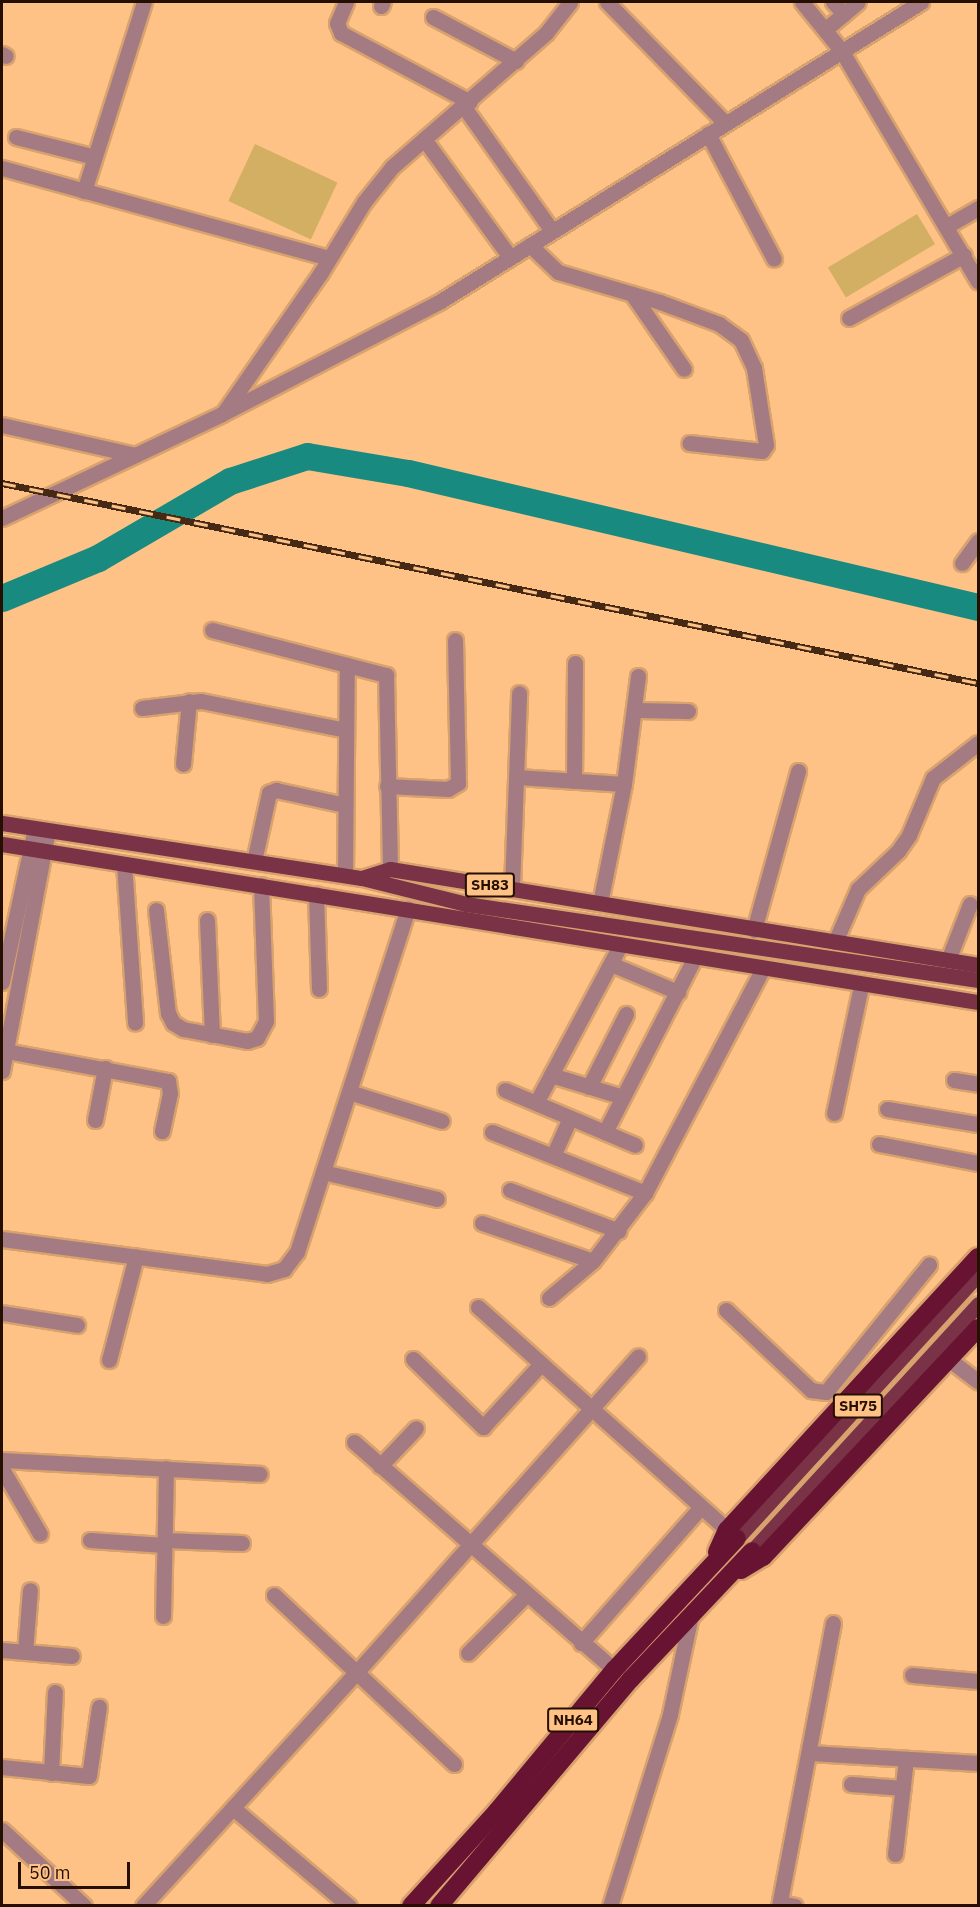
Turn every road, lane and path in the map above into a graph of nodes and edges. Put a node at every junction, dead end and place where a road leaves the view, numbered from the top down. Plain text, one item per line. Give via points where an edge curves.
1 (144, 2) edge
2 (346, 2) edge
3 (570, 2) edge
4 (607, 2) edge
5 (802, 2) edge
6 (833, 2) edge
7 (858, 2) edge
8 (921, 2) edge
9 (844, 14) junction
10 (434, 17) dead end
11 (827, 28) junction
12 (841, 50) junction
13 (516, 61) junction
14 (467, 105) junction
15 (725, 123) junction
16 (708, 134) junction
17 (16, 137) dead end
18 (424, 139) junction
19 (95, 157) junction
20 (2, 168) edge
21 (84, 190) junction
22 (978, 208) edge
23 (947, 226) junction
24 (552, 231) junction
25 (530, 245) junction
26 (964, 255) junction
27 (510, 257) junction
28 (329, 258) junction
29 (774, 259) dead end
30 (978, 282) edge
31 (632, 294) junction
32 (849, 318) dead end
33 (684, 369) dead end
34 (222, 414) junction
35 (2, 425) edge
36 (689, 443) dead end
37 (135, 455) junction
38 (2, 518) edge
39 (978, 541) edge
40 (962, 563) dead end
41 (212, 630) dead end
42 (455, 640) dead end
43 (575, 663) dead end
44 (347, 665) junction
45 (638, 676) dead end
46 (519, 693) dead end
47 (189, 701) junction
48 (142, 708) dead end
49 (634, 710) junction
50 (688, 711) dead end
51 (346, 730) junction
52 (978, 743) edge
53 (183, 764) dead end
54 (798, 771) dead end
55 (517, 777) junction
56 (574, 781) junction
57 (624, 784) junction
58 (387, 786) junction
59 (345, 805) junction
60 (2, 823) edge
61 (41, 829) junction
62 (2, 844) edge
63 (37, 849) junction
64 (254, 861) junction
65 (124, 864) junction
66 (390, 869) junction
67 (345, 875) junction
68 (362, 878) junction
69 (261, 885) junction
70 (512, 888) junction
71 (316, 894) junction
72 (600, 903) junction
73 (970, 904) dead end
74 (408, 909) junction
75 (156, 910) dead end
76 (207, 920) dead end
77 (754, 930) junction
78 (835, 942) junction
79 (620, 946) junction
80 (694, 959) junction
81 (948, 960) junction
82 (611, 964) junction
83 (978, 965) edge
84 (762, 970) junction
85 (978, 980) edge
86 (2, 982) edge
87 (861, 986) junction
88 (319, 988) dead end
89 (678, 992) junction
90 (978, 1002) edge
91 (626, 1014) dead end
92 (135, 1023) dead end
93 (212, 1035) junction
94 (6, 1051) junction
95 (105, 1068) junction
96 (2, 1071) edge
97 (550, 1076) junction
98 (954, 1080) dead end
99 (978, 1084) edge
100 (590, 1087) junction
101 (506, 1090) dead end
102 (349, 1092) junction
103 (623, 1097) junction
104 (536, 1103) junction
105 (887, 1109) dead end
106 (834, 1113) dead end
107 (570, 1118) junction
108 (95, 1120) dead end
109 (442, 1121) dead end
110 (978, 1124) edge
111 (162, 1131) dead end
112 (492, 1132) dead end
113 (605, 1132) junction
114 (634, 1144) dead end
115 (879, 1144) dead end
116 (553, 1156) junction
117 (978, 1163) edge
118 (323, 1172) junction
119 (510, 1190) dead end
120 (645, 1193) junction
121 (437, 1199) dead end
122 (482, 1223) dead end
123 (619, 1231) junction
124 (2, 1239) edge
125 (136, 1256) junction
126 (978, 1257) edge
127 (593, 1261) junction
128 (929, 1265) dead end
129 (978, 1274) edge
130 (549, 1298) dead end
131 (978, 1304) edge
132 (478, 1307) dead end
133 (726, 1310) dead end
134 (2, 1313) edge
135 (77, 1325) dead end
136 (978, 1328) edge
137 (876, 1332) junction
138 (897, 1346) junction
139 (638, 1356) dead end
140 (413, 1359) dead end
141 (109, 1360) dead end
142 (951, 1361) junction
143 (540, 1365) junction
144 (978, 1381) edge
145 (589, 1410) junction
146 (416, 1428) dead end
147 (354, 1442) dead end
148 (2, 1460) edge
149 (380, 1466) junction
150 (166, 1468) junction
151 (2, 1469) edge
152 (260, 1474) dead end
153 (701, 1507) junction
154 (40, 1534) dead end
155 (732, 1534) junction
156 (90, 1539) dead end
157 (164, 1543) junction
158 (242, 1543) dead end
159 (469, 1545) junction
160 (752, 1551) joint
161 (727, 1577) junction
162 (30, 1590) dead end
163 (526, 1594) junction
164 (274, 1595) dead end
165 (691, 1615) junction
166 (163, 1616) dead end
167 (833, 1623) dead end
168 (580, 1643) junction
169 (2, 1650) edge
170 (25, 1652) junction
171 (468, 1653) dead end
172 (72, 1656) dead end
173 (614, 1671) junction
174 (356, 1673) junction
175 (912, 1675) dead end
176 (978, 1681) edge
177 (55, 1692) dead end
178 (99, 1707) dead end
179 (810, 1753) junction
180 (906, 1759) junction
181 (978, 1761) edge
182 (454, 1764) dead end
183 (2, 1767) edge
184 (51, 1773) junction
185 (851, 1784) dead end
186 (903, 1788) junction
187 (233, 1808) junction
188 (2, 1830) edge
189 (895, 1854) dead end
190 (785, 1904) edge
191 (84, 1905) edge
192 (143, 1905) edge
193 (349, 1905) edge
194 (411, 1905) edge
195 (439, 1905) edge
196 (610, 1905) edge

1 - 19 street
2 - 14 street via 337,23 341,33
3 - 13 street via 546,33
4 - 15 street
5 - 11 street
6 - 9 street
7 - 9 street
8 - 12 street
9 - 11 street
10 - 13 street
11 - 12 street
12 - 15 street
12 - 23 street
13 - 14 street
14 - 18 street
14 - 24 street
15 - 16 street
16 - 24 street
16 - 29 street
17 - 19 street
18 - 27 street
18 - 28 street via 392,167
19 - 21 street
20 - 21 street
21 - 28 street
22 - 23 street
23 - 26 street
24 - 25 street
25 - 27 street
25 - 31 street via 558,272
26 - 30 street
26 - 32 street
27 - 34 street via 440,302
28 - 34 street
31 - 33 street
31 - 36 street via 719,324 741,340 753,368 766,437 762,451
34 - 37 street
35 - 37 street
37 - 38 street
39 - 40 street
41 - 44 street
42 - 58 street via 459,783 448,789
43 - 56 street
44 - 51 street
44 - 58 street via 386,675
45 - 49 street
46 - 55 street
47 - 48 street
47 - 51 street
47 - 53 street
49 - 50 street
49 - 57 street
51 - 59 street
52 - 78 street via 933,778 909,835 858,889
54 - 77 street
55 - 56 street
55 - 70 street
56 - 57 street
57 - 72 street
58 - 66 street
59 - 64 street via 276,790 269,793
59 - 67 street
60 - 61 main road, SH83
61 - 63 street
61 - 64 main road, SH83
62 - 63 main road, SH83
63 - 65 main road, SH83
63 - 86 street
63 - 94 street
64 - 67 main road, SH83
65 - 69 main road, SH83
65 - 92 street
66 - 68 main road, SH83
66 - 70 main road, SH83
67 - 68 main road, SH83
68 - 85 main road via 466,904
69 - 71 main road, SH83
69 - 93 street via 266,1021 257,1038 247,1041
70 - 72 main road, SH83
71 - 74 main road, SH83
71 - 88 street
72 - 77 main road, SH83
73 - 81 street
74 - 79 main road, SH83
74 - 102 street
75 - 93 street via 168,1013 183,1029
76 - 93 street
77 - 78 main road, SH83
78 - 81 main road, SH83
79 - 80 main road, SH83
79 - 82 street
80 - 84 main road, SH83
80 - 89 street
81 - 83 main road, SH83
82 - 89 street
82 - 97 street
84 - 87 main road, SH83
84 - 120 street
87 - 90 main road, SH83
87 - 106 street
89 - 103 street
91 - 100 street
94 - 95 street
94 - 96 street
95 - 108 street
95 - 111 street via 168,1081 170,1093
97 - 100 street
97 - 104 street
98 - 99 street
100 - 103 street
101 - 104 street
102 - 109 street
102 - 118 street
103 - 113 street
104 - 107 street
105 - 110 street
107 - 113 street
107 - 116 street
112 - 116 street
113 - 114 street
115 - 117 street
116 - 120 street
118 - 121 street
118 - 125 street via 297,1252 284,1269 267,1274
119 - 123 street
120 - 123 street
122 - 127 street
123 - 127 street
124 - 125 street
125 - 141 street
126 - 138 highway
127 - 130 street
128 - 137 street
129 - 155 main road, SH75
131 - 160 main road, SH75
132 - 143 street
133 - 137 street via 819,1393 833,1386
134 - 135 street
136 - 142 highway
137 - 138 street
138 - 155 highway
139 - 145 street
140 - 143 street via 483,1427
142 - 144 street
142 - 161 highway via 763,1557
143 - 145 street
145 - 153 street
145 - 159 street
146 - 149 street
147 - 149 street
148 - 150 street
149 - 159 street
150 - 152 street
150 - 157 street
151 - 154 street
153 - 155 street
153 - 168 street
155 - 173 highway, NH64 via 710,1567
156 - 157 street
157 - 158 street
157 - 166 street
159 - 163 street
159 - 174 street
160 - 161 highway, NH64
161 - 165 highway, NH64
162 - 170 street
163 - 168 street
163 - 171 street
164 - 174 street
165 - 195 highway, NH64 via 631,1679
165 - 196 street via 670,1714
167 - 179 street
168 - 173 street
169 - 170 street
170 - 172 street
173 - 194 highway, NH64 via 497,1811
174 - 182 street
174 - 187 street
175 - 176 street
177 - 184 street
178 - 184 street via 92,1773
179 - 180 street
179 - 190 street
180 - 181 street
180 - 186 street
183 - 184 street
185 - 186 street
186 - 189 street
187 - 192 street
187 - 193 street
188 - 191 street

